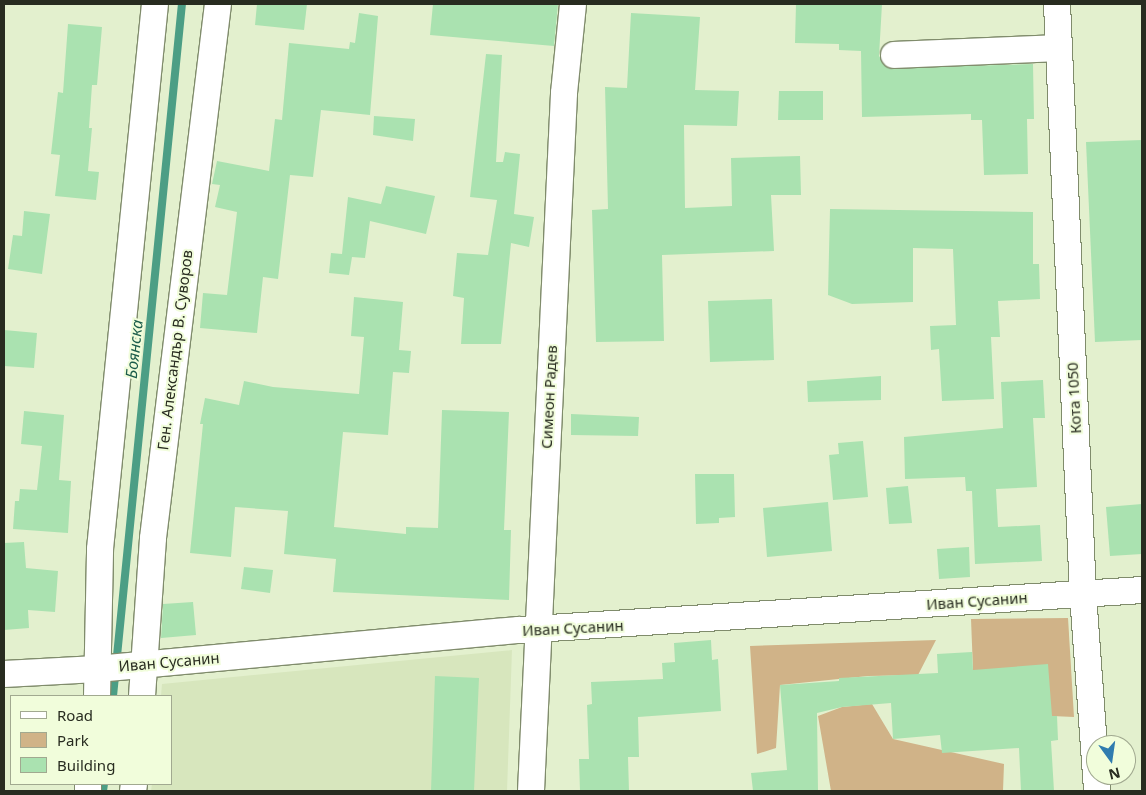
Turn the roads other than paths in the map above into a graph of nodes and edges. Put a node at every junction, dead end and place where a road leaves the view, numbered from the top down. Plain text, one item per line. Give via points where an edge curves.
1 (155, 4) edge
2 (218, 4) edge
3 (573, 4) edge
4 (1057, 4) edge
5 (1059, 48) junction
6 (894, 54) dead end
7 (1142, 590) edge
8 (1083, 594) junction
9 (537, 630) junction
10 (146, 665) junction
11 (97, 669) junction
12 (4, 674) edge
13 (97, 695) edge
14 (142, 695) edge
15 (531, 791) edge
16 (1097, 791) edge

1 - 11 street via 100,549
2 - 10 street, Ген. Александър В. Суворов via 153,538
3 - 9 street, Симеон Радев via 564,93
4 - 5 street, Кота 1050
5 - 6 street
5 - 8 street, Кота 1050
7 - 8 street, Иван Сусанин
8 - 9 street, Иван Сусанин
8 - 16 street, Кота 1050
9 - 10 street, Иван Сусанин
9 - 15 street, Симеон Радев
10 - 11 street, Иван Сусанин
10 - 14 street, Ген. Александър В. Суворов
11 - 12 street, Иван Сусанин
11 - 13 street

